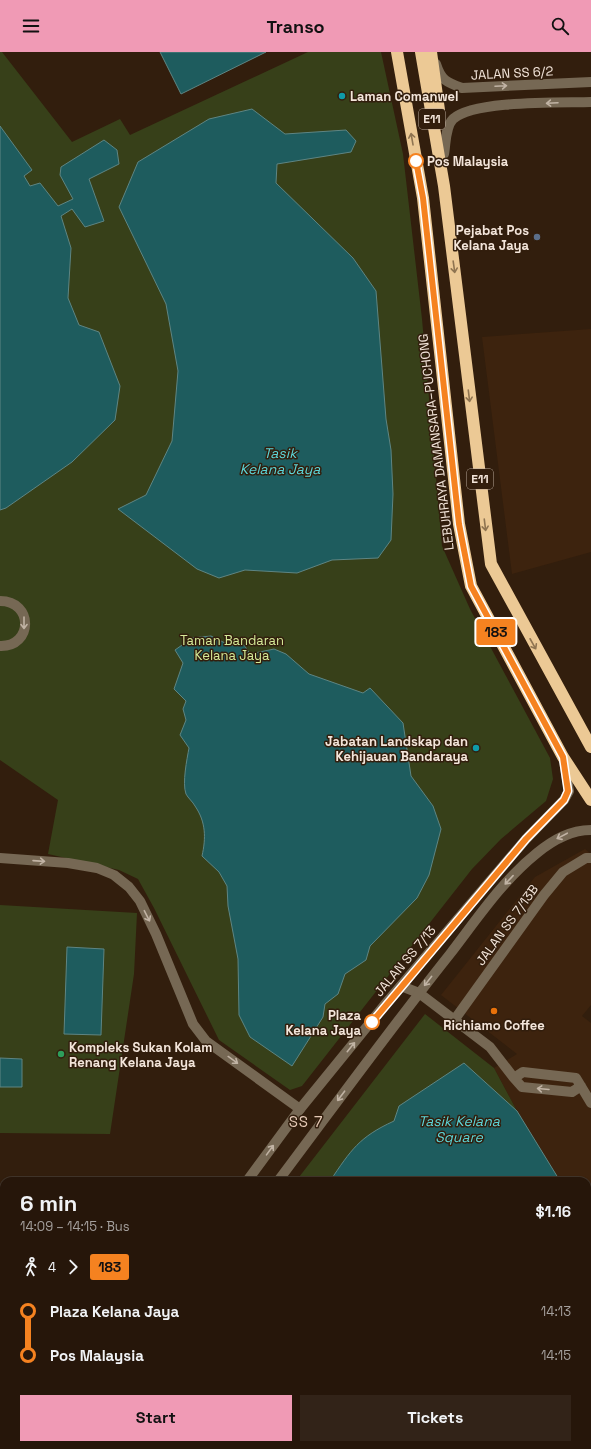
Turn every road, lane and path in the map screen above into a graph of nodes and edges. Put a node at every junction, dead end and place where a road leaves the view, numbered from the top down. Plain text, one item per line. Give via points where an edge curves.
1 (397, 52) edge
2 (421, 52) edge
3 (432, 52) edge
4 (591, 82) edge
5 (591, 102) edge
6 (444, 154) junction
7 (444, 186) junction
8 (0, 601) edge
9 (0, 646) edge
10 (591, 747) edge
11 (563, 757) junction
12 (591, 800) edge
13 (591, 830) edge
14 (0, 858) edge
15 (591, 858) edge
16 (402, 986) junction
17 (419, 993) junction
18 (455, 1019) junction
19 (514, 1078) junction
20 (581, 1086) junction
21 (591, 1104) edge
22 (300, 1108) junction
23 (250, 1177) edge
24 (281, 1177) edge

11 -> 1 highway, LEBUHRAYA DAMANSARA–PUCHONG / E11 via 471,586 464,558 423,198
2 - 7 highway, E11
3 -> 4 street, JALAN SS 6/2 via 440,76 449,84 462,88
3 - 6 highway
5 -> 6 street via 489,106 470,110 452,119
6 - 7 highway via 447,175
7 -> 10 highway, E11 via 491,564
8 -> 9 street via 15,604 21,610 25,624 20,639
11 - 12 highway, LEBUHRAYA DAMANSARA–PUCHONG / E11
11 - 16 street, JALAN SS 7/13 via 568,791 564,800 526,839
13 -> 17 street via 572,831 556,839 507,880
14 -> 22 street via 97,868 114,875 129,887 140,901 156,934 193,1024 206,1041
15 - 18 street, JALAN SS 7/13B via 586,858 563,872
16 - 17 street
22 -> 16 street, JALAN SS 7/13
17 - 18 street
17 -> 24 street
18 - 19 street via 490,1047
20 -> 19 street via 572,1092 522,1087
19 - 20 street via 524,1072 576,1078
20 - 21 street
23 -> 22 street, JALAN SS 7/13

